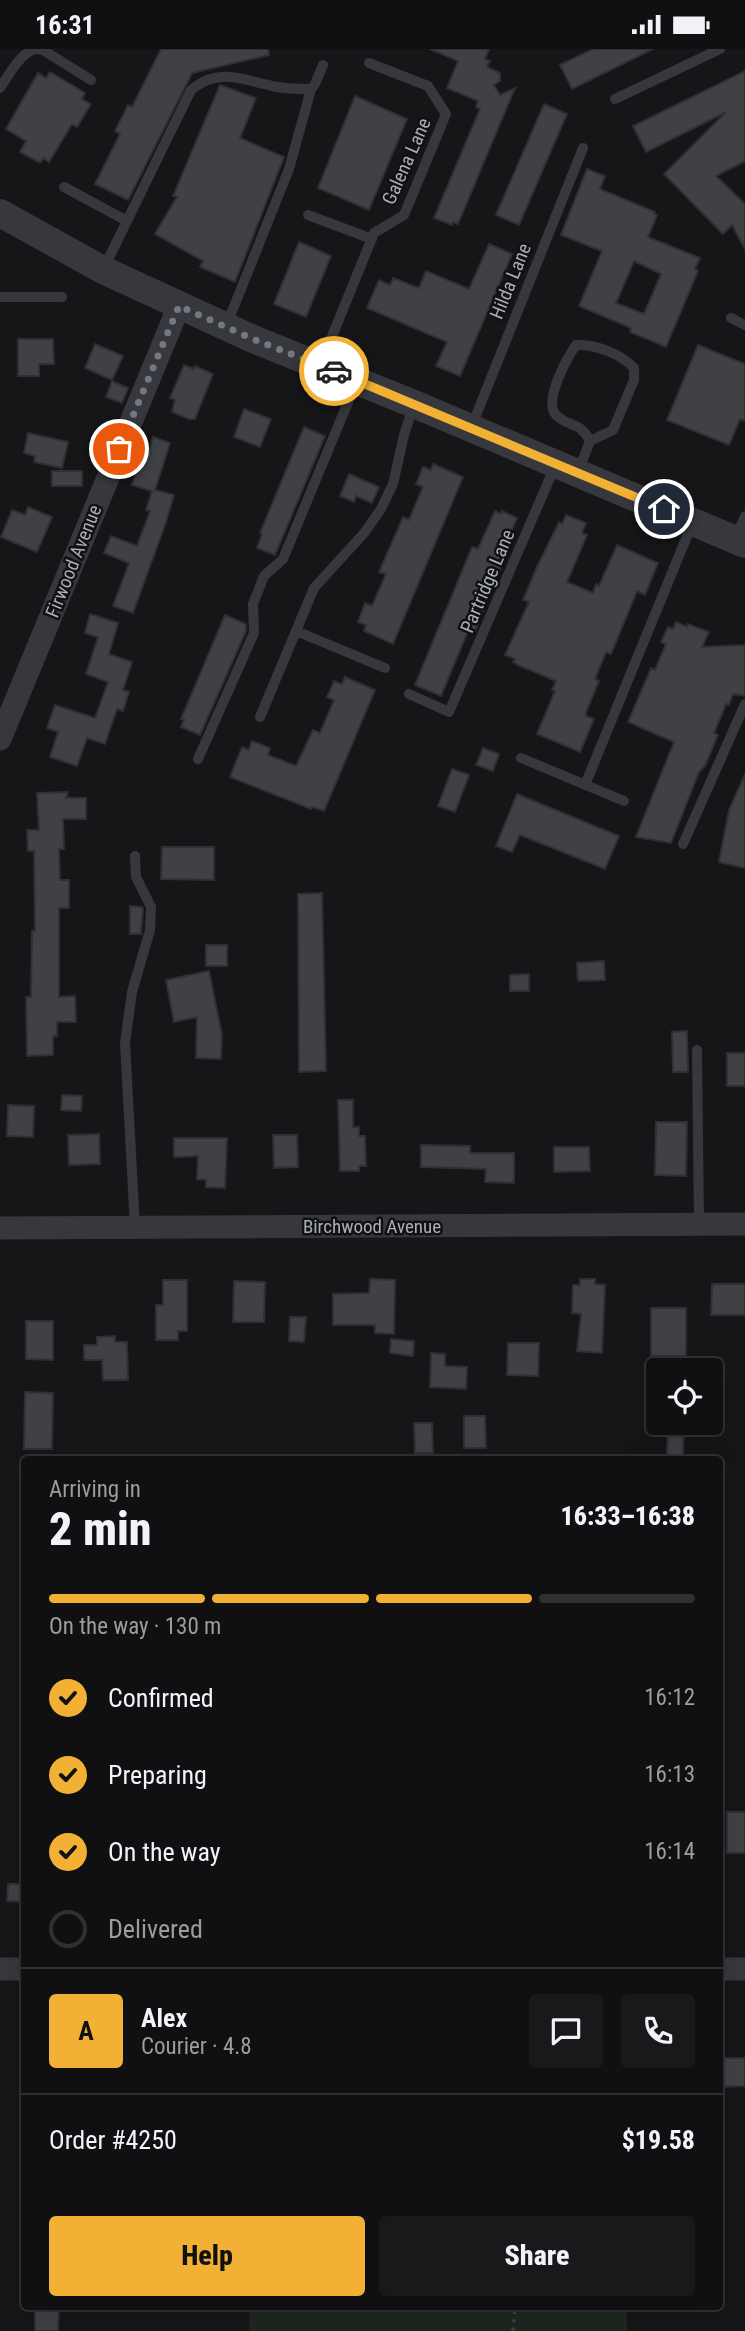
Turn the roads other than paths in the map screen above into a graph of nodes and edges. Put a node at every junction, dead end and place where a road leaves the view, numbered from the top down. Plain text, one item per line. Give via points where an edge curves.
1 (36, 49) edge
2 (720, 49) edge
3 (369, 63) dead end
4 (323, 65) dead end
5 (91, 80) dead end
6 (0, 88) edge
7 (311, 89) junction
8 (615, 99) dead end
9 (583, 148) dead end
10 (64, 187) dead end
11 (0, 213) edge
12 (309, 215) dead end
13 (127, 221) junction
14 (372, 239) junction
15 (103, 270) junction
16 (0, 297) edge
17 (62, 297) dead end
18 (179, 306) junction
19 (731, 318) dead end
20 (745, 325) edge
21 (226, 327) junction
22 (320, 366) junction
23 (357, 380) junction
24 (414, 404) junction
25 (471, 428) junction
26 (590, 441) junction
27 (567, 468) junction
28 (693, 521) junction
29 (742, 533) edge
30 (296, 631) junction
31 (385, 668) dead end
32 (409, 694) dead end
33 (745, 704) edge
34 (260, 717) dead end
35 (0, 739) edge
36 (521, 758) dead end
37 (198, 759) dead end
38 (585, 785) junction
39 (624, 801) dead end
40 (683, 844) dead end
41 (135, 856) dead end
42 (697, 1050) dead end
43 (699, 1224) junction
44 (745, 1224) edge
45 (135, 1227) junction
46 (0, 1228) edge
47 (0, 1969) edge
48 (21, 1969) edge
49 (723, 1969) edge
50 (745, 1969) edge

1 - 5 lane
1 - 6 lane via 27,51
2 - 8 lane
3 - 14 lane, Galena Lane via 428,86 446,114 404,215 374,233
4 - 7 lane
7 - 13 lane via 229,75 202,81 191,90
7 - 21 lane via 289,169
9 - 25 lane, Hilda Lane
10 - 13 lane
11 - 15 street
12 - 14 lane
13 - 15 lane
14 - 22 lane, Galena Lane
15 - 18 street
16 - 17 lane
18 - 21 street
18 - 35 street, Firwood Avenue
19 - 20 lane
21 - 22 street
22 - 23 street
23 - 24 street
23 - 37 lane via 284,559 264,576 256,595 254,633
24 - 25 street
24 - 30 lane via 393,484 381,509 314,588
25 - 27 street
26 - 26 lane via 612,430 634,380 634,368 588,344 576,345 569,355 551,398 558,417 577,425
26 - 27 lane, Partridge Lane
27 - 28 street
27 - 32 lane, Partridge Lane via 449,712
28 - 29 street
28 - 38 lane
30 - 31 lane
30 - 34 lane
33 - 40 lane
36 - 38 lane
38 - 39 lane
41 - 45 lane via 136,877 150,907 150,930 132,992 125,1043
42 - 43 lane
43 - 44 street, Birchwood Avenue
43 - 45 street, Birchwood Avenue
45 - 46 street, Birchwood Avenue
47 - 48 street
49 - 50 street

